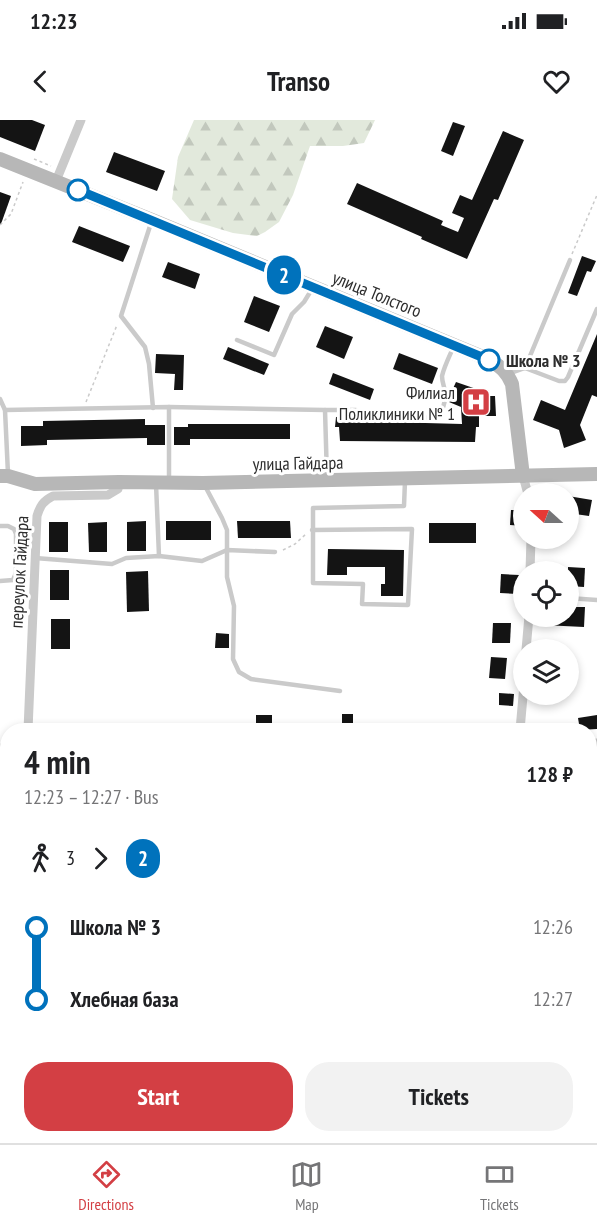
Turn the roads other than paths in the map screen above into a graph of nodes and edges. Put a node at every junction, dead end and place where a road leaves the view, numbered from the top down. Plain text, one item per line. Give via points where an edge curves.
1 (81, 120) edge
2 (0, 159) edge
3 (56, 181) junction
4 (152, 220) junction
5 (570, 260) road end
6 (313, 287) junction
7 (597, 309) edge
8 (237, 340) dead end
9 (454, 345) junction
10 (525, 368) junction
11 (508, 374) junction
12 (2, 405) edge
13 (169, 407) junction
14 (153, 408) junction
15 (325, 410) junction
16 (597, 474) edge
17 (4, 476) edge
18 (523, 476) junction
19 (405, 478) junction
20 (327, 480) junction
21 (119, 482) junction
22 (163, 483) junction
23 (203, 483) junction
24 (525, 483) edge
25 (0, 526) edge
26 (311, 529) junction
27 (227, 550) junction
28 (275, 552) road end
29 (159, 556) junction
30 (36, 558) junction
31 (0, 581) edge
32 (579, 599) edge
33 (597, 600) edge
34 (340, 691) dead end
35 (522, 705) edge
36 (28, 723) edge
37 (521, 723) edge

1 - 3 street
2 - 3 street, улица Толстого
3 - 4 street, улица Толстого
4 - 6 street, улица Толстого
4 - 14 lane via 121,316 145,347
5 - 10 lane
6 - 8 lane via 292,315 274,355
6 - 9 street, улица Толстого
7 - 10 lane via 565,381
9 - 11 street, улица Толстого via 490,360
9 - 15 lane via 443,374 445,399 435,418
10 - 11 lane
11 - 18 street
12 - 14 lane
12 - 17 lane
13 - 14 lane
13 - 15 lane
13 - 22 lane
15 - 20 lane
16 - 18 street, улица Гайдара
17 - 21 street, улица Гайдара via 35,484
18 - 19 street, улица Гайдара
18 - 24 street
19 - 20 street, улица Гайдара
19 - 26 lane via 404,506 314,508
20 - 23 street, улица Гайдара
21 - 22 street, улица Гайдара
21 - 30 street, переулок Гайдара via 118,489 108,495 53,496 45,500 37,516
22 - 23 street, улица Гайдара
22 - 29 lane
23 - 27 lane via 227,530
25 - 31 lane via 14,529 16,534 16,573 13,580
26 - 26 lane via 313,584 363,584 362,604 408,605 412,529
27 - 28 lane
27 - 29 lane via 202,561
27 - 34 lane via 227,577 234,606 233,659 239,672 251,679
29 - 30 lane via 126,558 112,564
30 - 36 street, переулок Гайдара
32 - 33 lane
35 - 37 street

